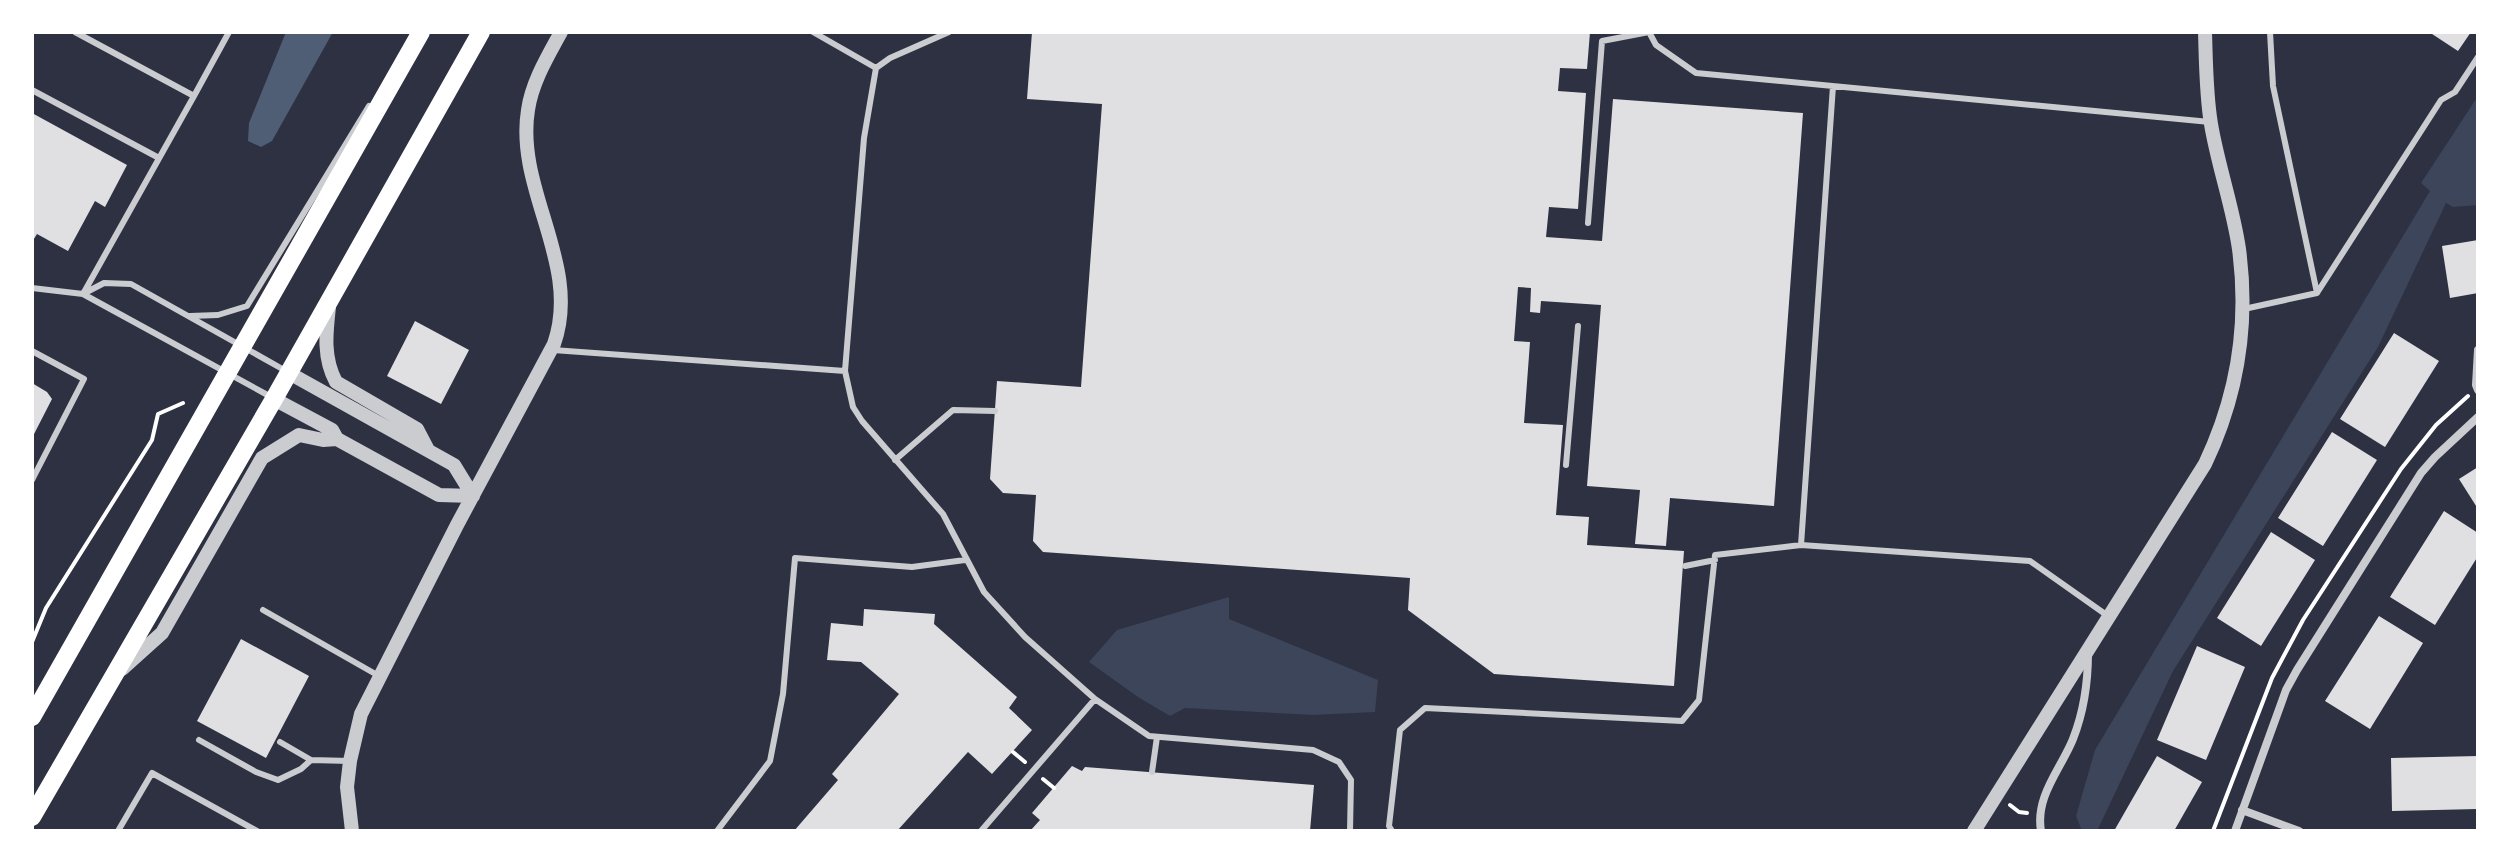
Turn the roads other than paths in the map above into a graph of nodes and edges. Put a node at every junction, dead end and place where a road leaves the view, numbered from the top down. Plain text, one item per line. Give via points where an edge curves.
1 (75, 32) edge
2 (229, 32) edge
3 (421, 32) edge
4 (481, 32) edge
5 (561, 32) edge
6 (813, 32) edge
7 (949, 32) edge
8 (1649, 32) edge
9 (2205, 32) edge
10 (2270, 32) edge
11 (407, 57) junction
12 (2478, 57) edge
13 (876, 68) junction
14 (1833, 86) junction
15 (32, 90) edge
16 (194, 96) junction
17 (2210, 122) junction
18 (159, 158) junction
19 (1588, 223) dead end
20 (32, 288) edge
21 (2317, 293) junction
22 (83, 294) junction
23 (329, 301) junction
24 (2244, 309) junction
25 (187, 316) junction
26 (1578, 326) dead end
27 (243, 347) junction
28 (551, 350) junction
29 (2478, 350) edge
30 (32, 351) edge
31 (845, 371) junction
32 (228, 373) junction
33 (289, 373) junction
34 (2478, 390) edge
35 (274, 399) junction
36 (995, 411) dead end
37 (2478, 417) edge
38 (337, 439) junction
39 (428, 451) junction
40 (895, 460) junction
41 (1566, 465) dead end
42 (32, 480) edge
43 (473, 496) junction
44 (1801, 545) junction
45 (965, 560) junction
46 (1715, 560) junction
47 (1685, 566) dead end
48 (263, 610) dead end
49 (2109, 617) junction
50 (2088, 650) junction
51 (379, 676) junction
52 (112, 678) junction
53 (1095, 699) junction
54 (32, 717) edge
55 (1157, 737) junction
56 (199, 740) dead end
57 (280, 742) dead end
58 (311, 760) junction
59 (350, 761) junction
60 (1152, 772) dead end
61 (2242, 810) junction
62 (32, 817) edge
63 (118, 831) edge
64 (257, 831) edge
65 (352, 831) edge
66 (717, 831) edge
67 (981, 831) edge
68 (1350, 831) edge
69 (1392, 831) edge
70 (1974, 831) edge
71 (2041, 831) edge
72 (2235, 831) edge
73 (2299, 831) edge

1 - 16 lane
2 - 16 lane
3 - 11 main road
4 - 23 main road
5 - 28 street via 531,94 526,136 561,285 560,327
6 - 13 lane
7 - 13 lane
8 - 14 lane via 1656,45 1696,73
8 - 19 lane via 1602,41
9 - 17 street
10 - 21 lane via 2273,86
11 - 25 lane via 393,66 247,306 218,315
11 - 27 main road
12 - 21 lane via 2455,92 2441,100
13 - 31 lane via 864,138
14 - 17 lane
14 - 44 lane
15 - 18 lane
16 - 18 lane
17 - 24 street via 2239,249
18 - 22 lane
20 - 22 lane
21 - 24 lane
22 - 25 lane via 104,283 131,284
22 - 32 lane
23 - 33 main road
23 - 39 street via 327,355 336,382 417,429
24 - 49 street via 2241,349 2216,441
25 - 27 lane
26 - 41 lane
27 - 32 main road
27 - 33 lane
28 - 31 lane
28 - 43 street
29 - 34 street
30 - 42 lane via 84,379
31 - 40 lane via 853,407
32 - 35 lane
32 - 54 main road
33 - 35 main road
33 - 39 street
35 - 38 street via 332,430
35 - 52 main road
36 - 40 lane via 953,410
37 - 61 street via 2421,473 2297,670
38 - 43 street via 439,495
38 - 52 street via 299,435 262,458 162,633
39 - 43 street via 454,465
40 - 45 lane via 943,514
43 - 51 street
44 - 46 lane via 1715,555
44 - 49 lane via 2030,561
45 - 53 lane via 984,592 1025,637
45 - 66 lane via 912,567 795,558 783,694 770,761
46 - 47 lane
46 - 69 lane via 1699,700 1682,721 1425,708 1400,730
48 - 51 lane
49 - 50 street
50 - 70 street
50 - 71 street via 2088,687 2073,739 2043,797
51 - 59 street via 361,714
52 - 62 main road
53 - 55 lane
53 - 67 lane
55 - 60 lane
55 - 68 lane via 1313,750 1339,762 1351,780
56 - 58 lane via 278,780
57 - 58 lane
58 - 59 lane
59 - 65 street
61 - 72 street
61 - 73 street
63 - 64 lane via 152,773

